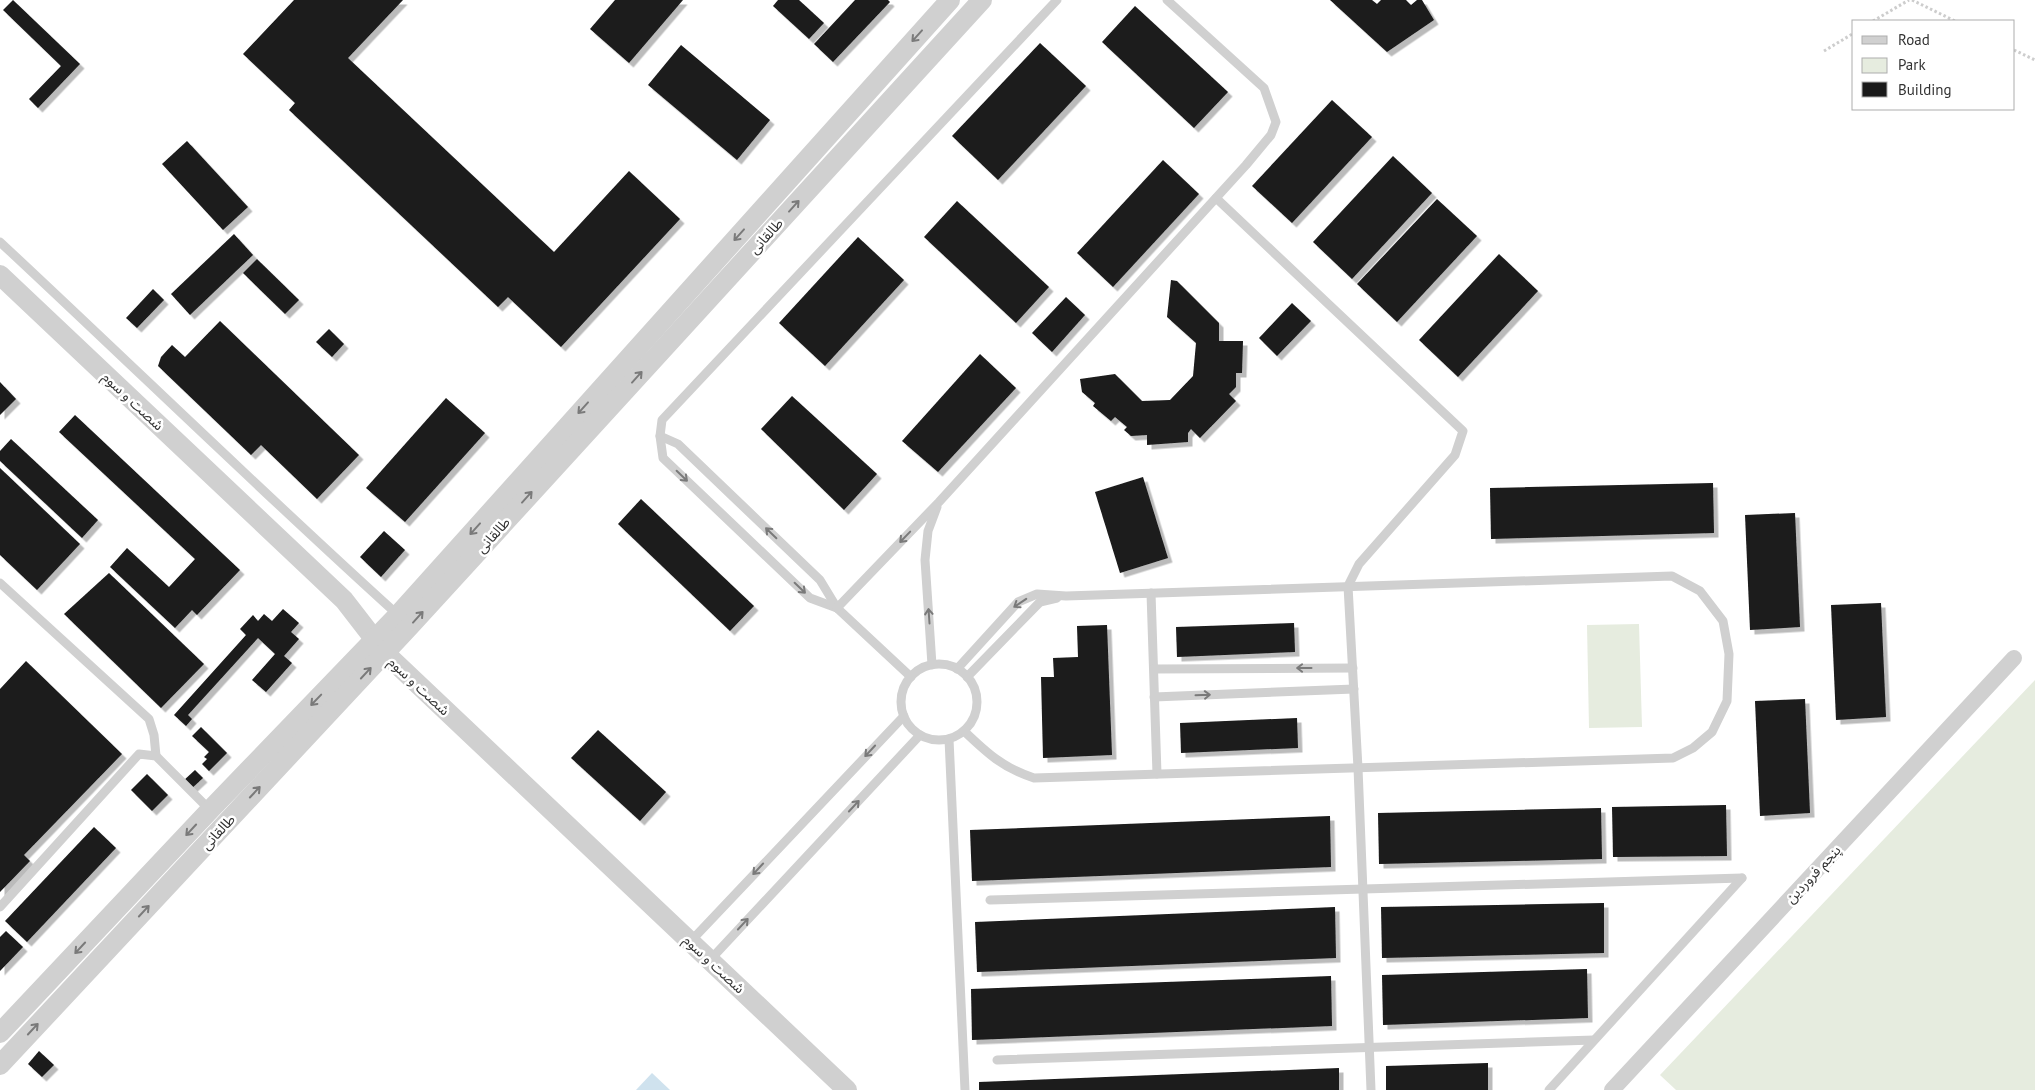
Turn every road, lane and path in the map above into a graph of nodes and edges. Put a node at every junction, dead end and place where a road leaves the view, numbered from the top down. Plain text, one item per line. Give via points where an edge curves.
1 (950, 0) edge
2 (982, 0) edge
3 (1057, 0) edge
4 (1166, 0) edge
5 (1910, 0) edge
6 (1875, 20) edge
7 (1953, 20) edge
8 (1852, 34) edge
9 (2015, 50) edge
10 (1824, 51) dead end
11 (2035, 60) edge
12 (1216, 198) junction
13 (0, 242) edge
14 (0, 275) edge
15 (660, 436) junction
16 (939, 502) junction
17 (0, 582) edge
18 (1348, 586) junction
19 (1151, 593) junction
20 (1066, 596) junction
21 (838, 608) junction
22 (398, 615) junction
23 (380, 647) junction
24 (2014, 658) dead end
25 (932, 665) junction
26 (1353, 668) junction
27 (957, 669) junction
28 (1154, 669) junction
29 (967, 676) junction
30 (911, 677) junction
31 (1354, 689) junction
32 (1154, 697) junction
33 (904, 716) junction
34 (964, 731) junction
35 (920, 735) junction
36 (949, 739) junction
37 (156, 756) junction
38 (1358, 768) junction
39 (1157, 774) junction
40 (210, 810) junction
41 (1363, 889) junction
42 (990, 900) dead end
43 (0, 907) edge
44 (690, 942) junction
45 (709, 960) junction
46 (0, 1033) edge
47 (1594, 1040) junction
48 (1369, 1047) junction
49 (997, 1060) dead end
50 (0, 1065) edge
51 (847, 1090) edge
52 (965, 1090) edge
53 (1371, 1090) edge
54 (1549, 1090) edge
55 (1612, 1090) edge

1 -> 22 street, طالقانی
23 -> 2 street, طالقانی
3 - 15 lane via 662,420
4 - 12 lane via 1264,88 1276,122 1271,135
5 - 6 path
5 - 7 path
8 - 10 path
9 - 11 path
12 - 16 lane
12 - 18 lane via 1463,431 1455,455 1359,564
13 - 22 lane
14 - 23 street, شصت و سوم via 344,600
21 -> 15 lane via 820,580 678,444
15 -> 21 lane via 663,458 810,598
16 -> 21 lane
25 -> 16 lane via 925,560 928,531
17 - 37 lane via 149,719
18 - 19 lane
18 - 26 lane
18 - 38 lane via 1672,576 1700,592 1723,621 1729,654 1728,701 1712,732 1693,748 1673,758
19 - 20 lane
19 - 28 lane
20 -> 27 lane via 1037,594 1018,602
20 - 29 lane via 1040,602
21 - 30 lane
22 - 23 street, طالقانی
23 -> 40 street, طالقانی
23 - 44 street, شصت و سوم
50 -> 23 street, طالقانی
24 - 55 street, پنجم فروردین
25 - 27 lane
25 - 30 lane
26 -> 28 lane
26 - 31 lane
27 - 29 lane
28 - 32 lane
29 - 34 lane via 977,700 970,725
30 - 33 lane via 901,699
32 -> 31 lane
31 - 38 lane
32 - 39 lane
33 - 35 lane
33 -> 44 lane
34 - 36 lane
34 - 39 lane via 1014,772 1034,778
35 - 36 lane via 936,741
45 -> 35 lane
36 - 52 lane
37 - 40 lane
37 - 43 lane via 139,754
38 - 39 lane
38 - 41 lane
40 -> 46 street, طالقانی
41 - 42 lane
41 - 47 lane via 1742,878
41 - 48 lane
44 - 45 street, شصت و سوم
45 - 51 street, شصت و سوم
47 - 48 lane
47 - 54 lane
48 - 49 lane
48 - 53 lane

